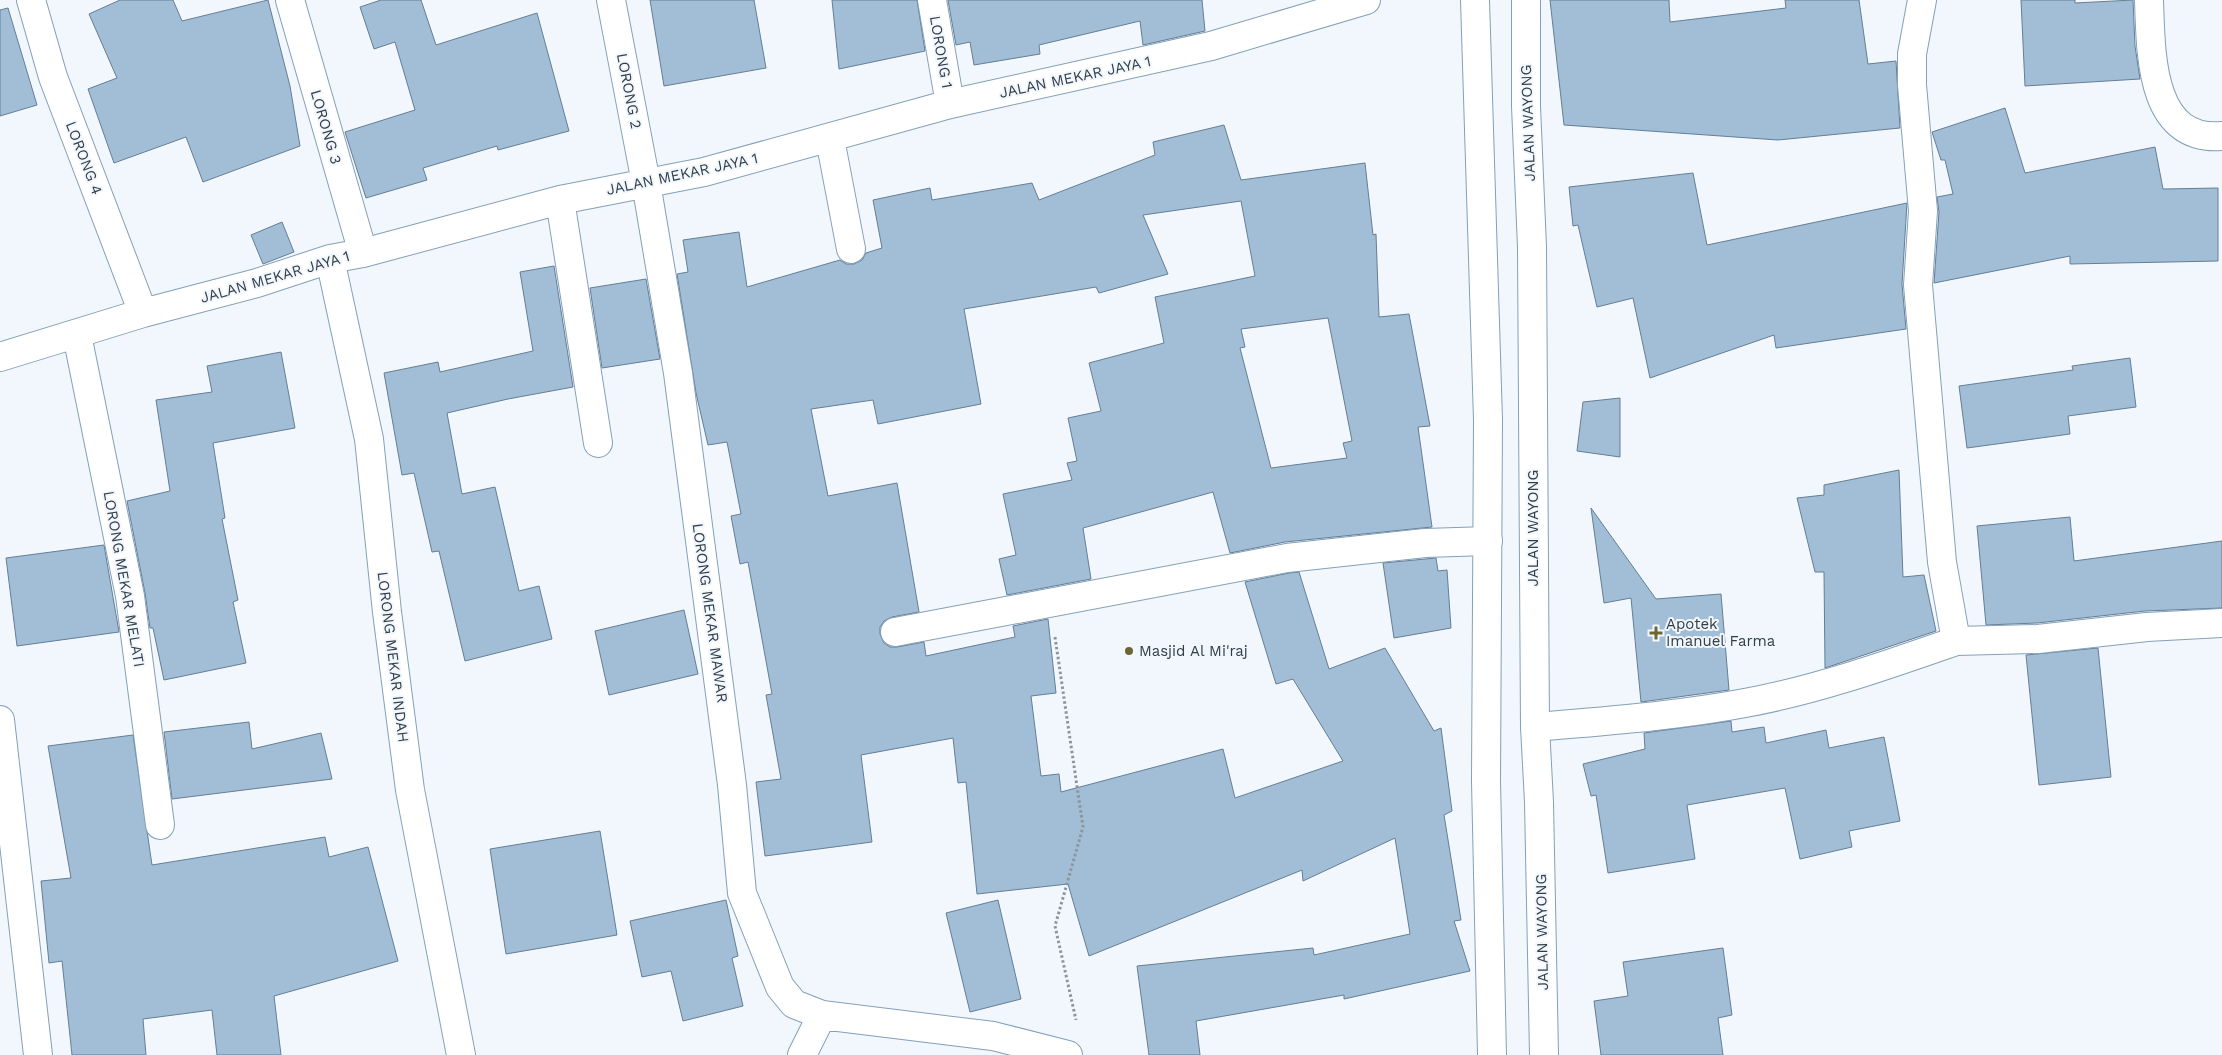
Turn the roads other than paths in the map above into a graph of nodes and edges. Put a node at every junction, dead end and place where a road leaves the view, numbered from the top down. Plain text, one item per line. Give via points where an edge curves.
1 (31, 0) edge
2 (290, 0) edge
3 (612, 0) edge
4 (932, 0) edge
5 (1366, 0) edge
6 (1475, 0) edge
7 (1526, 0) edge
8 (1922, 0) edge
9 (2149, 0) edge
10 (950, 104) junction
11 (2222, 136) edge
12 (830, 139) junction
13 (646, 183) junction
14 (560, 200) junction
15 (851, 250) dead end
16 (363, 253) junction
17 (330, 258) junction
18 (143, 313) junction
19 (76, 335) junction
20 (0, 357) edge
21 (598, 443) dead end
22 (1488, 541) junction
23 (2222, 623) edge
24 (895, 632) dead end
25 (1956, 641) junction
26 (0, 720) edge
27 (1535, 727) junction
28 (160, 825) dead end
29 (822, 1015) junction
30 (38, 1055) edge
31 (461, 1055) edge
32 (802, 1055) edge
33 (1068, 1055) edge
34 (1492, 1055) edge
35 (1544, 1055) edge

1 - 18 street, LORONG 4 via 53,77
2 - 16 street, LORONG 3
3 - 13 street, LORONG 2
4 - 10 street, LORONG 1
5 - 10 street, JALAN MEKAR JAYA 1 via 1211,46
6 - 22 street via 1488,420
7 - 27 street, JALAN WAYONG via 1526,106 1532,247
8 - 25 street via 1912,54 1923,211 1918,285 1942,562
9 - 11 street via 2151,52 2166,110 2189,132 2208,137
10 - 12 street, JALAN MEKAR JAYA 1
12 - 13 street, JALAN MEKAR JAYA 1 via 704,172
12 - 15 street
13 - 14 street, JALAN MEKAR JAYA 1
13 - 29 street, LORONG MEKAR MAWAR via 678,373 732,786 742,893 780,987 794,1004
14 - 16 street, JALAN MEKAR JAYA 1
14 - 21 street
16 - 17 street, JALAN MEKAR JAYA 1
17 - 18 street, JALAN MEKAR JAYA 1 via 257,283
17 - 31 street, LORONG MEKAR INDAH via 369,439 410,790
18 - 19 street, JALAN MEKAR JAYA 1
19 - 20 street, JALAN MEKAR JAYA 1
19 - 28 street, LORONG MEKAR MELATI via 130,596
22 - 24 street via 1425,543 1287,558
22 - 34 street via 1486,781
23 - 25 street via 2147,627 2038,639
25 - 27 street via 1813,687 1746,703
26 - 30 street
27 - 35 street, JALAN WAYONG
29 - 32 street
29 - 33 street, LORONG MEKAR MAWAR via 993,1036

